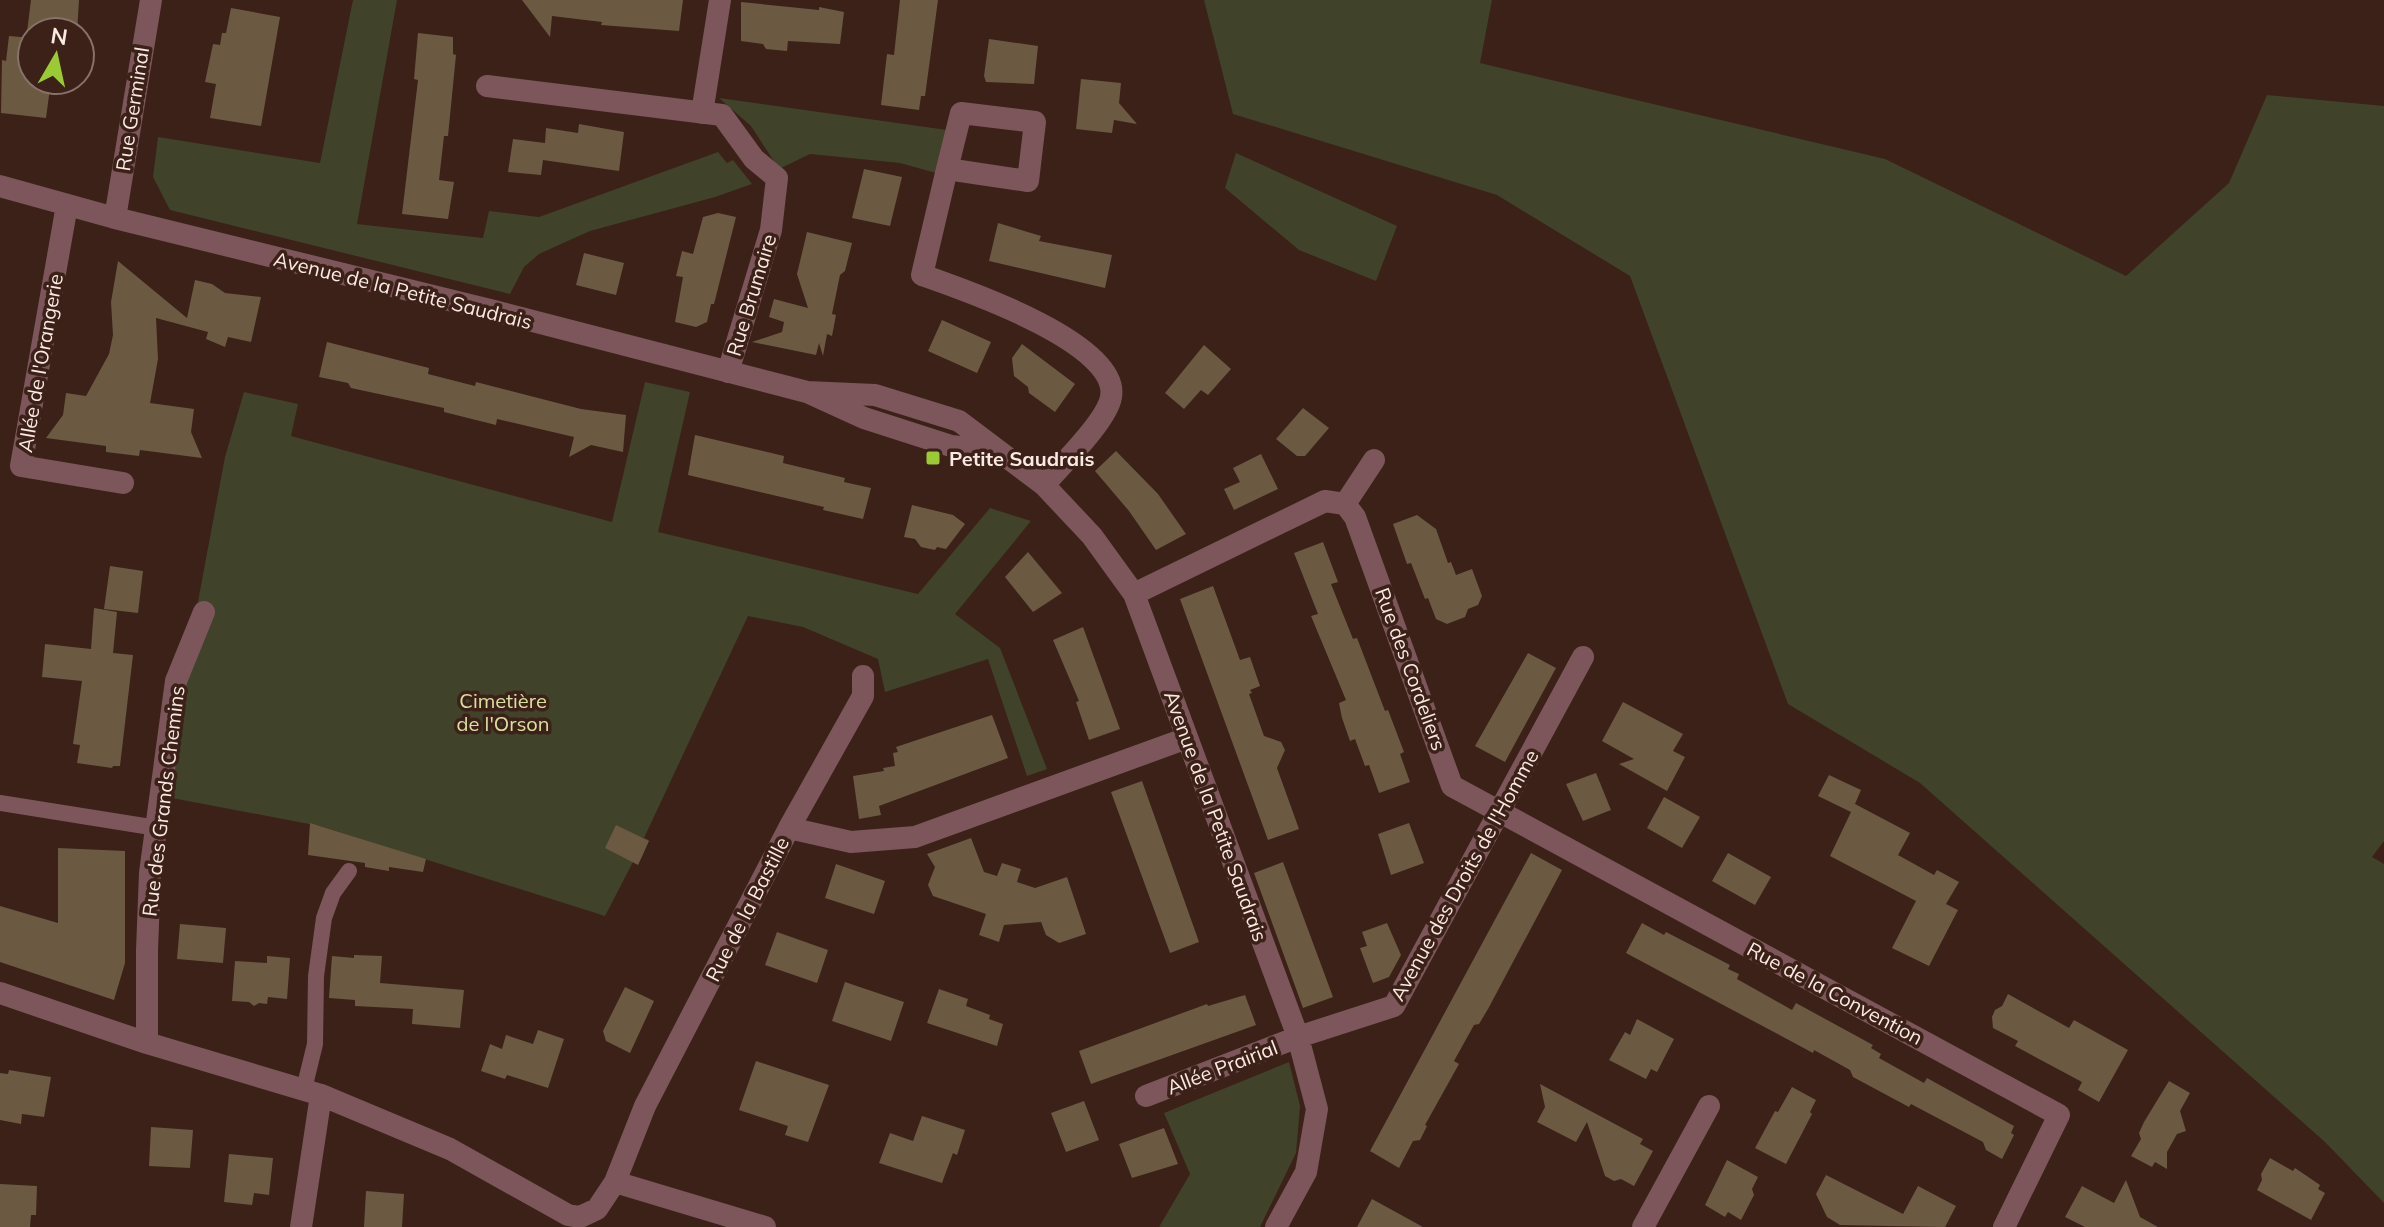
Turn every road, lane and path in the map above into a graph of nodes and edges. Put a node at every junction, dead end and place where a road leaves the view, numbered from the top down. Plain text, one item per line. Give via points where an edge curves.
1 (151, 0) edge
2 (720, 0) edge
3 (487, 86) dead end
4 (702, 113) junction
5 (947, 169) dead end
6 (2, 193) edge
7 (67, 205) junction
8 (115, 218) junction
9 (728, 372) junction
10 (1374, 460) dead end
11 (123, 483) dead end
12 (1044, 485) junction
13 (1345, 504) junction
14 (1134, 594) junction
15 (204, 612) dead end
16 (1583, 657) dead end
17 (863, 676) dead end
18 (1187, 738) junction
19 (0, 803) edge
20 (1501, 812) junction
21 (157, 828) junction
22 (789, 828) junction
23 (349, 871) dead end
24 (0, 993) edge
25 (1298, 1037) junction
26 (147, 1043) junction
27 (312, 1092) junction
28 (1146, 1096) dead end
29 (1709, 1106) dead end
30 (615, 1182) junction
31 (580, 1222) edge
32 (301, 1227) edge
33 (765, 1227) edge
34 (1276, 1227) edge
35 (1643, 1227) edge
36 (2004, 1227) edge

1 - 8 street, Rue Germinal
2 - 4 street
3 - 4 street, Rue Brumaire
4 - 9 street, Rue Brumaire via 722,115 754,159 777,178 771,230
5 - 12 street via 922,275 1030,317 1078,346 1107,376 1112,395 1105,415
6 - 7 street, Avenue de la Petite Saudrais
7 - 8 street, Avenue de la Petite Saudrais
7 - 11 street, Allée de l'Orangerie via 21,466
8 - 9 street, Avenue de la Petite Saudrais
9 - 12 street, Avenue de la Petite Saudrais via 807,392 864,418 951,446 997,451
10 - 13 street
12 - 14 street, Avenue de la Petite Saudrais via 1092,536
13 - 14 street via 1325,501
13 - 20 street, Rue des Cordeliers via 1355,517 1452,786
14 - 18 street, Avenue de la Petite Saudrais
15 - 21 street, Rue des Grands Chemins via 176,681
16 - 20 street, Avenue des Droits de l'Homme
17 - 22 street via 863,696
18 - 22 street, Rue de la Bastille via 915,837 851,842
18 - 25 street, Avenue de la Petite Saudrais
19 - 21 lane
20 - 25 street, Avenue des Droits de l'Homme via 1394,1006
20 - 36 street, Rue de la Convention via 2059,1115
21 - 26 street, Rue des Grands Chemins via 147,935
22 - 30 street, Rue de la Bastille via 645,1106
23 - 27 lane via 324,918
24 - 26 street
25 - 28 street, Allée Prairial
25 - 34 street, Avenue de la Petite Saudrais via 1317,1109 1306,1172
26 - 27 street
27 - 31 street via 450,1149
27 - 32 street
29 - 35 street
30 - 31 street, Rue de la Bastille via 597,1209
30 - 33 street

